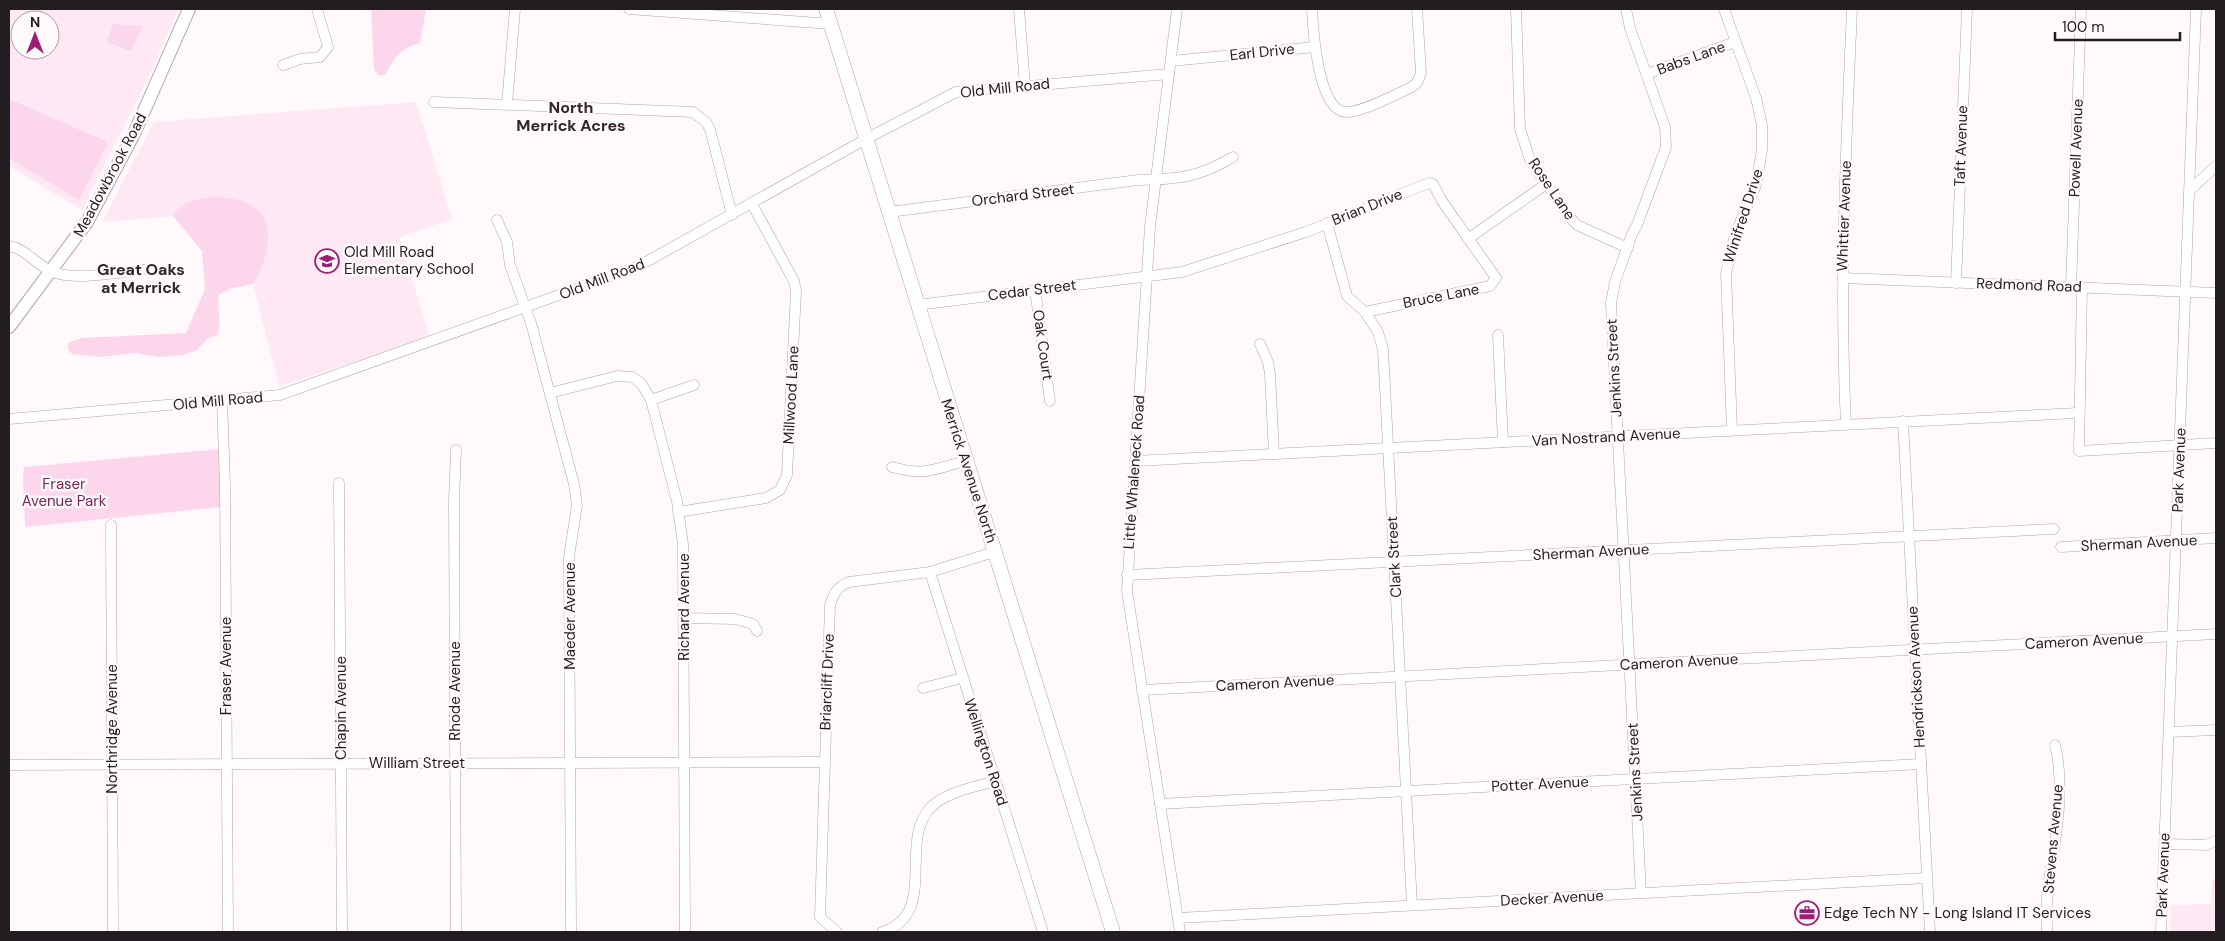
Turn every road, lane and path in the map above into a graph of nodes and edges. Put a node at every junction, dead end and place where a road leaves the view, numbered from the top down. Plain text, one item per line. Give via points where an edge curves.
1 (189, 9) edge
2 (316, 9) edge
3 (515, 9) edge
4 (629, 9) edge
5 (826, 9) edge
6 (1020, 9) edge
7 (1177, 9) edge
8 (1312, 9) edge
9 (1417, 9) edge
10 (1516, 9) edge
11 (1626, 9) edge
12 (1724, 9) edge
13 (1852, 9) edge
14 (1966, 9) edge
15 (2081, 9) edge
16 (2196, 9) edge
17 (756, 14) edge
18 (831, 24) junction
19 (1735, 42) junction
20 (1315, 47) junction
21 (1171, 61) junction
22 (283, 65) dead end
23 (1169, 74) junction
24 (1646, 74) junction
25 (1025, 86) junction
26 (434, 102) dead end
27 (507, 104) junction
28 (866, 139) junction
29 (1233, 157) dead end
30 (2216, 166) edge
31 (1156, 180) junction
32 (1546, 184) junction
33 (2191, 189) junction
34 (752, 204) junction
35 (889, 212) junction
36 (732, 215) junction
37 (497, 220) dead end
38 (1327, 223) junction
39 (1468, 239) junction
40 (9, 246) edge
41 (1628, 248) junction
42 (149, 269) dead end
43 (51, 271) junction
44 (1146, 276) junction
45 (1843, 278) junction
46 (1956, 283) junction
47 (2076, 287) junction
48 (1035, 289) junction
49 (2185, 291) junction
50 (2216, 292) edge
51 (917, 305) junction
52 (525, 308) junction
53 (1365, 312) junction
54 (9, 328) edge
55 (1498, 335) dead end
56 (1260, 344) dead end
57 (694, 385) dead end
58 (550, 393) junction
59 (651, 400) junction
60 (222, 401) junction
61 (1050, 401) dead end
62 (2078, 413) junction
63 (9, 418) edge
64 (1903, 421) junction
65 (1846, 424) junction
66 (1732, 430) junction
67 (1617, 436) junction
68 (1503, 442) junction
69 (2216, 443) edge
70 (2180, 445) junction
71 (1388, 448) junction
72 (456, 450) dead end
73 (1274, 454) junction
74 (965, 461) junction
75 (1135, 461) junction
76 (892, 467) dead end
77 (339, 483) dead end
78 (678, 512) junction
79 (111, 525) dead end
80 (2054, 529) dead end
81 (1909, 536) junction
82 (2216, 538) edge
83 (2176, 541) junction
84 (2061, 547) dead end
85 (1623, 550) junction
86 (994, 552) junction
87 (1394, 562) junction
88 (930, 572) junction
89 (1127, 575) junction
90 (684, 618) junction
91 (757, 631) dead end
92 (2216, 634) edge
93 (2173, 636) junction
94 (1915, 650) junction
95 (1629, 665) junction
96 (1400, 676) junction
97 (962, 678) junction
98 (923, 688) dead end
99 (1142, 690) junction
100 (2216, 730) edge
101 (2169, 732) junction
102 (2055, 745) dead end
103 (684, 762) junction
104 (824, 762) junction
105 (456, 763) junction
106 (570, 763) junction
107 (227, 764) junction
108 (341, 764) junction
109 (1921, 764) junction
110 (9, 765) edge
111 (112, 765) junction
112 (1635, 779) junction
113 (995, 781) junction
114 (1406, 791) junction
115 (1160, 804) junction
116 (2216, 841) edge
117 (2164, 844) junction
118 (1927, 878) junction
119 (1641, 893) junction
120 (1412, 905) junction
121 (1178, 918) junction
122 (113, 932) edge
123 (228, 932) edge
124 (342, 932) edge
125 (456, 932) edge
126 (571, 932) edge
127 (685, 932) edge
128 (837, 932) edge
129 (882, 932) edge
130 (1043, 932) edge
131 (1112, 932) edge
132 (1180, 932) edge
133 (1930, 932) edge
134 (2047, 932) edge
135 (2161, 932) edge

1 - 43 street, Meadowbrook Road via 133,136 87,222
2 - 22 street via 328,47 320,57
3 - 27 street
4 - 17 street
5 - 18 main road, Merrick Avenue North
6 - 25 street
7 - 21 street, Little Whaleneck Road
8 - 20 street, Earl Drive
9 - 20 street via 1421,73 1417,83 1357,110 1338,110 1328,99
10 - 32 street, Rose Lane via 1520,129 1530,160
11 - 24 street, Jenkins Street
12 - 19 street, Winifred Drive
13 - 45 street, Whittier Avenue
14 - 46 street, Taft Avenue
15 - 47 street, Powell Avenue
16 - 33 street, Park Avenue
17 - 18 street
18 - 28 main road, Merrick Avenue North
19 - 24 street, Babs Lane
19 - 66 street, Winifred Drive via 1756,98 1762,125 1762,150 1756,185 1735,235 1726,273
20 - 21 street, Earl Drive
21 - 23 street, Little Whaleneck Road
23 - 25 street, Old Mill Road
23 - 31 street, Little Whaleneck Road
24 - 41 street, Jenkins Street via 1665,127 1666,147
25 - 28 street, Old Mill Road via 956,92
26 - 27 street
27 - 36 street via 693,112 710,129
28 - 34 street, Old Mill Road
28 - 35 main road, Merrick Avenue North
29 - 31 street, Orchard Street via 1190,177
30 - 33 street
31 - 35 street, Orchard Street
31 - 44 street, Little Whaleneck Road
32 - 39 street
32 - 41 street, Rose Lane via 1577,225
33 - 49 street, Park Avenue
34 - 36 street, Old Mill Road
34 - 78 street, Millwood Lane via 796,290 787,475 780,490 766,498
35 - 51 main road, Merrick Avenue North
36 - 52 street, Old Mill Road via 637,267
37 - 52 street, Maeder Avenue via 507,242 510,265
38 - 39 street, Brian Drive via 1429,183 1433,184
38 - 44 street, Brian Drive via 1182,272
38 - 53 street, Clark Street via 1347,296
39 - 53 street, Bruce Lane via 1496,278 1490,286
40 - 43 street via 28,254
41 - 67 street, Jenkins Street via 1611,303
42 - 43 street via 83,275
43 - 54 street, Meadowbrook Road
44 - 48 street, Cedar Street
44 - 75 street, Little Whaleneck Road
45 - 46 street, Redmond Road
45 - 65 street, Whittier Avenue
46 - 47 street, Redmond Road
47 - 49 street, Redmond Road
47 - 62 street, Powell Avenue
48 - 51 street, Cedar Street
48 - 61 street, Oak Court
49 - 50 street, Redmond Road
49 - 70 street, Park Avenue
51 - 74 main road, Merrick Avenue North
52 - 58 street, Maeder Avenue
52 - 60 street, Old Mill Road via 280,394
53 - 71 street, Clark Street via 1378,332 1383,348
55 - 68 street
56 - 73 street via 1270,374
57 - 59 street
58 - 59 street, Richard Avenue via 623,376 641,383
58 - 106 street, Maeder Avenue via 577,506 570,557
59 - 78 street, Richard Avenue
60 - 63 street, Old Mill Road
60 - 107 street, Fraser Avenue
62 - 64 street, Van Nostrand Avenue
62 - 70 street, Powell Avenue via 2079,451
64 - 65 street, Van Nostrand Avenue
64 - 81 street, Hendrickson Avenue
65 - 66 street, Van Nostrand Avenue
66 - 67 street, Van Nostrand Avenue
67 - 68 street, Van Nostrand Avenue
67 - 85 street, Jenkins Street
68 - 71 street, Van Nostrand Avenue
69 - 70 street
70 - 83 street, Park Avenue
71 - 73 street, Van Nostrand Avenue
71 - 87 street, Clark Street
72 - 105 street, Rhode Avenue
73 - 75 street, Van Nostrand Avenue
74 - 76 street via 925,473
74 - 86 main road, Merrick Avenue North
75 - 89 street, Little Whaleneck Road
77 - 108 street, Chapin Avenue
78 - 90 street, Richard Avenue via 683,544
79 - 111 street, Northridge Avenue
80 - 81 street, Sherman Avenue
81 - 85 street, Sherman Avenue
81 - 94 street, Hendrickson Avenue
82 - 83 street, Sherman Avenue
83 - 84 street, Sherman Avenue
83 - 93 street, Park Avenue
85 - 87 street, Sherman Avenue
85 - 95 street, Jenkins Street
86 - 88 street, Briarcliff Drive
86 - 131 main road, Merrick Avenue North
87 - 89 street, Sherman Avenue
87 - 96 street, Clark Street
88 - 97 street, Wellington Road
88 - 104 street, Briarcliff Drive via 849,582 834,594 830,605
89 - 99 street, Little Whaleneck Road
90 - 91 street via 742,619 753,624
90 - 103 street, Richard Avenue
92 - 93 street, Cameron Avenue
93 - 94 street, Cameron Avenue
93 - 101 street, Park Avenue
94 - 95 street, Cameron Avenue
94 - 109 street, Hendrickson Avenue
95 - 96 street, Cameron Avenue
95 - 112 street, Jenkins Street
96 - 99 street, Cameron Avenue
96 - 114 street, Clark Street
97 - 98 street
97 - 113 street, Wellington Road
99 - 115 street, Little Whaleneck Road
100 - 101 street
101 - 117 street, Park Avenue
102 - 134 street, Stevens Avenue via 2059,769
103 - 104 street, William Street
103 - 106 street, William Street
103 - 127 street, Richard Avenue
104 - 128 street, Briarcliff Drive via 820,917
105 - 106 street, William Street
105 - 108 street, William Street
105 - 125 street, Rhode Avenue
106 - 126 street, Maeder Avenue
107 - 108 street, William Street
107 - 111 street, William Street
107 - 123 street, Fraser Avenue
108 - 124 street, Chapin Avenue
109 - 112 street, Potter Avenue
109 - 118 street, Hendrickson Avenue
110 - 111 street, William Street
111 - 122 street, Northridge Avenue
112 - 114 street, Potter Avenue
112 - 119 street, Jenkins Street
113 - 129 street via 944,798 929,809 918,832 915,896 910,910 892,928
113 - 130 street, Wellington Road
114 - 115 street, Potter Avenue
114 - 120 street, Clark Street
115 - 121 street, Little Whaleneck Road
116 - 117 street via 2206,845
117 - 135 street, Park Avenue
118 - 119 street, Decker Avenue
118 - 133 street, Hendrickson Avenue
119 - 120 street, Decker Avenue
120 - 121 street, Decker Avenue
121 - 132 street, Little Whaleneck Road

